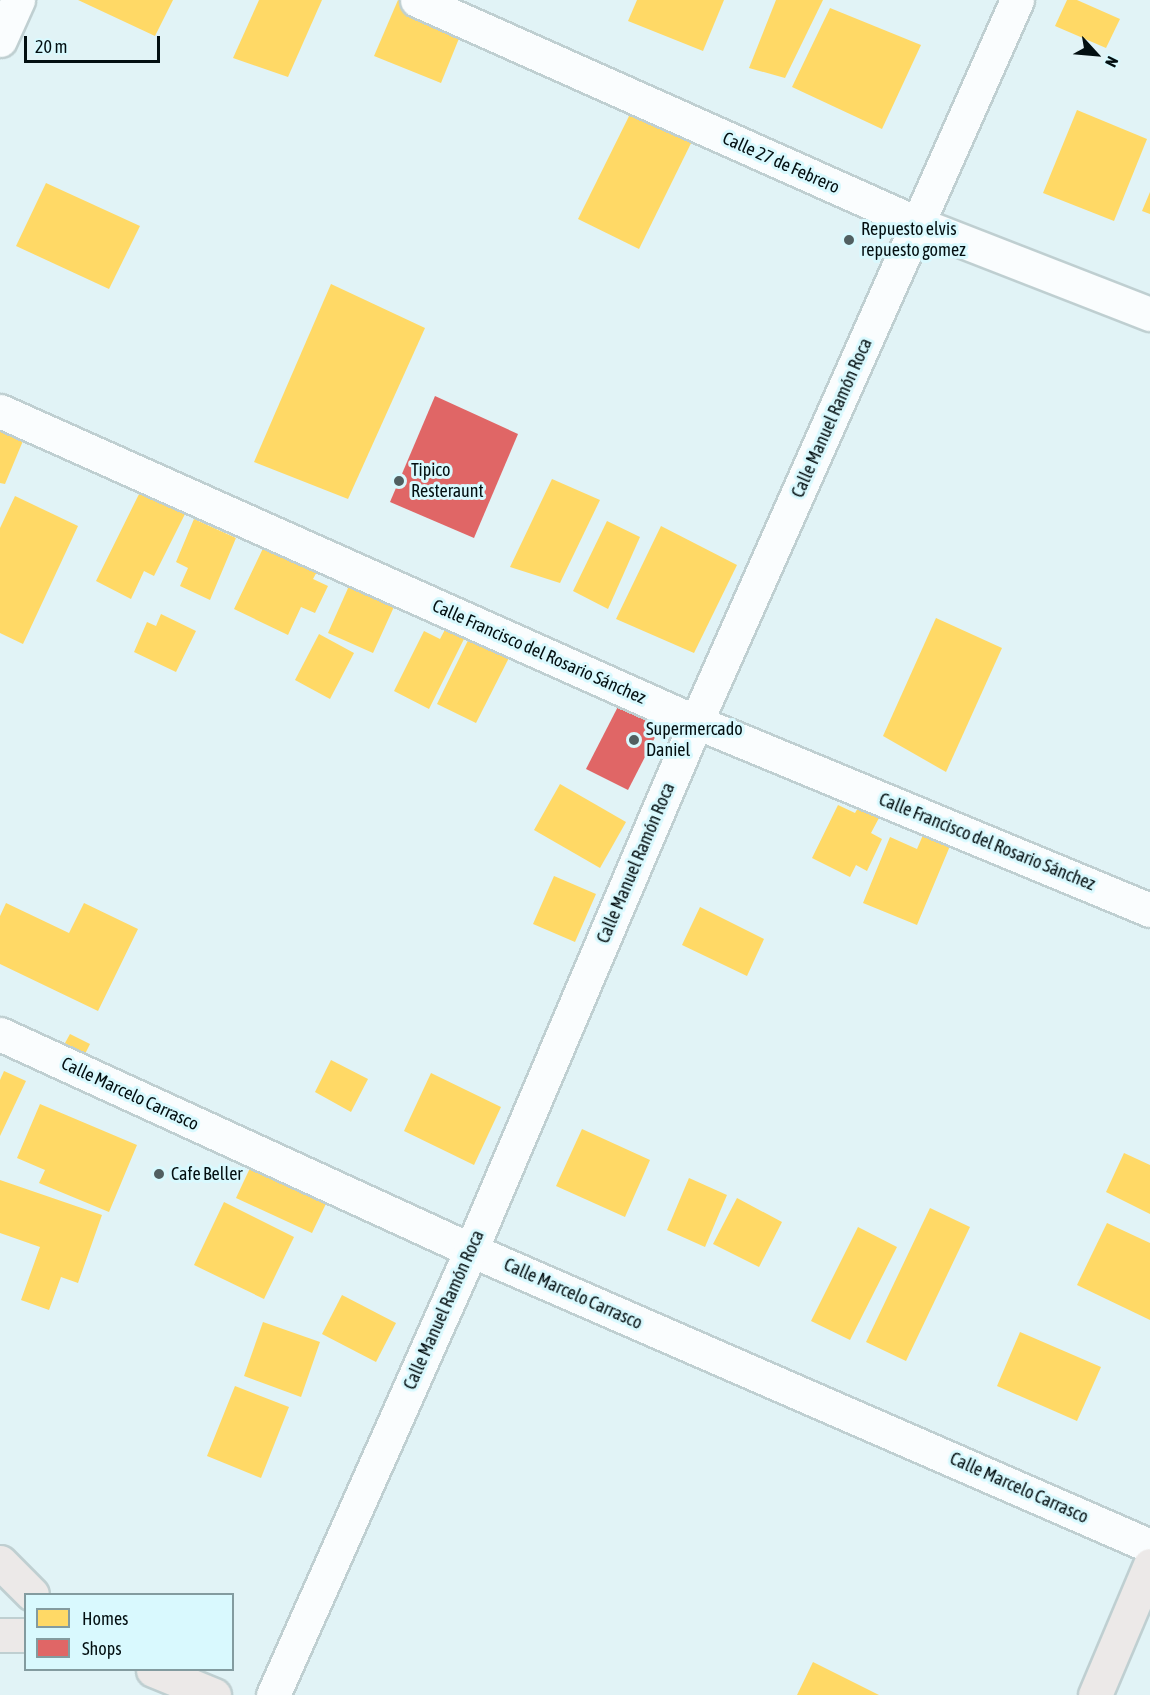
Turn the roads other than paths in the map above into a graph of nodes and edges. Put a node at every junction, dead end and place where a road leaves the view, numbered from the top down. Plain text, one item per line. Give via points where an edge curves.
1 (18, 0) edge
2 (417, 0) edge
3 (1017, 0) edge
4 (0, 40) edge
5 (918, 224) junction
6 (1150, 314) edge
7 (0, 411) edge
8 (696, 722) junction
9 (1150, 910) edge
10 (0, 1034) edge
11 (471, 1250) junction
12 (1150, 1546) edge
13 (0, 1562) edge
14 (1150, 1565) edge
15 (31, 1593) edge
16 (0, 1635) edge
17 (24, 1635) edge
18 (155, 1671) edge
19 (214, 1695) edge
20 (273, 1695) edge
21 (1095, 1695) edge

1 - 4 street
2 - 5 street, Calle 27 de Febrero
3 - 5 street, Calle Manuel Ramón Roca
5 - 6 street, Calle 27 de Febrero
5 - 8 street, Calle Manuel Ramón Roca
7 - 8 street, Calle Francisco del Rosario Sánchez
8 - 9 street, Calle Francisco del Rosario Sánchez
8 - 11 street, Calle Manuel Ramón Roca
10 - 11 street, Calle Marcelo Carrasco
11 - 12 street, Calle Marcelo Carrasco
11 - 20 street, Calle Manuel Ramón Roca
13 - 15 main road
14 - 21 main road
16 - 17 main road
18 - 19 main road

